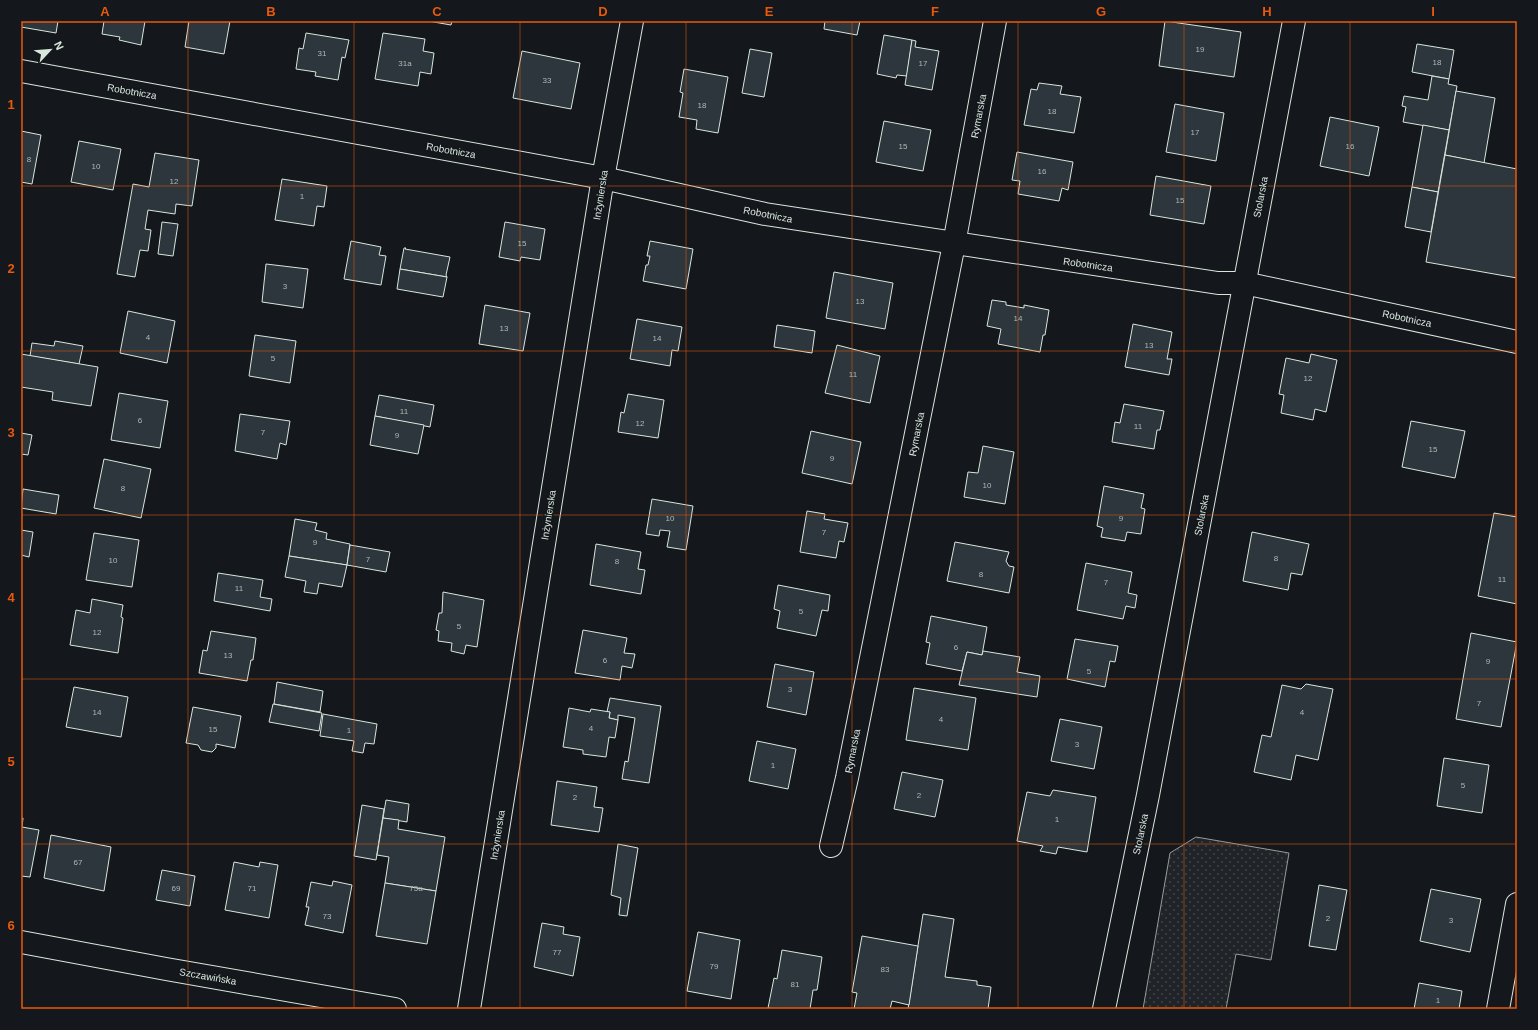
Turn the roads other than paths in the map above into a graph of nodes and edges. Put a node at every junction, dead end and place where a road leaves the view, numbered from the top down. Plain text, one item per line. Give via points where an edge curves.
1 (632, 21) edge
2 (995, 21) edge
3 (1294, 21) edge
4 (21, 71) edge
5 (602, 178) junction
6 (954, 244) junction
7 (1244, 283) junction
8 (1517, 342) edge
9 (831, 846) dead end
10 (1517, 904) edge
11 (21, 942) edge
12 (394, 1009) edge
13 (469, 1009) edge
14 (1104, 1009) edge
15 (1498, 1009) edge

1 - 5 street, Inżynierska
2 - 6 street, Rymarska
3 - 7 street, Stolarska
4 - 5 street, Robotnicza
5 - 6 street, Robotnicza via 765,214
5 - 13 street, Inżynierska
6 - 7 street, Robotnicza via 1218,283
6 - 9 street, Rymarska via 849,770
7 - 8 street, Robotnicza
7 - 14 street, Stolarska via 1148,795
10 - 15 street
11 - 12 street, Szczawińska

